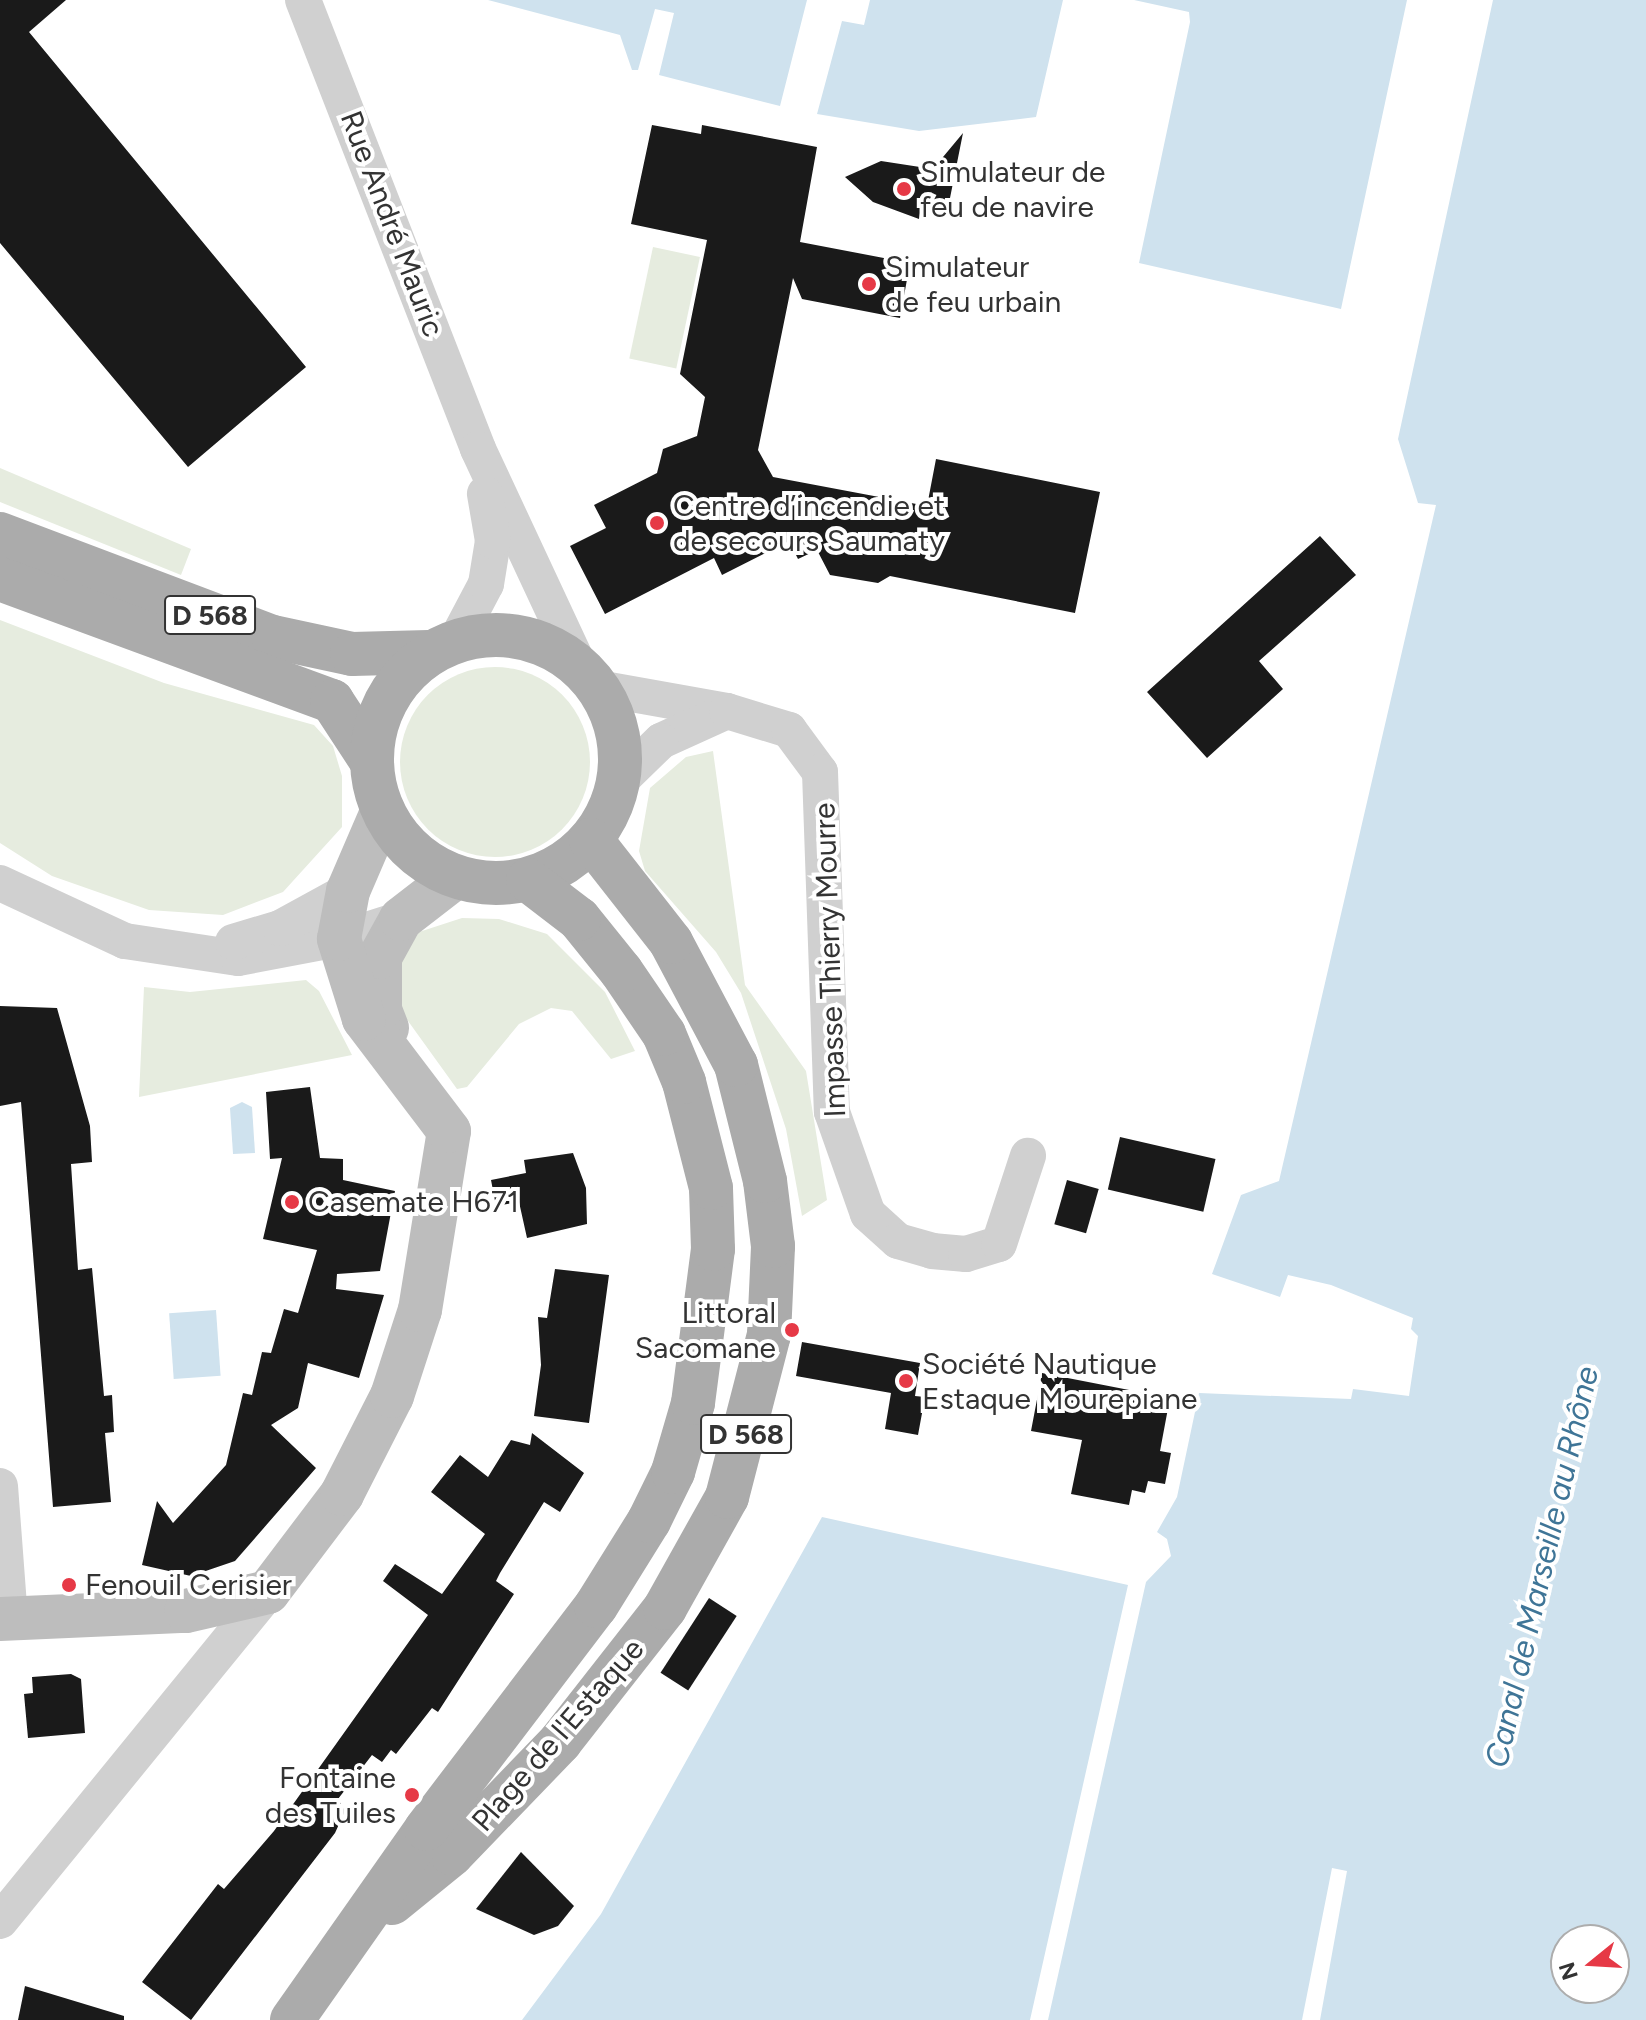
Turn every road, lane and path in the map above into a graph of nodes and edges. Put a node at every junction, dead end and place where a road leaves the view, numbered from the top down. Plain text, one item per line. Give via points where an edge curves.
1 (303, 0) edge
2 (478, 449) junction
3 (0, 534) edge
4 (0, 579) edge
5 (443, 646) junction
6 (588, 677) junction
7 (727, 711) junction
8 (370, 759) junction
9 (619, 782) junction
10 (382, 812) junction
11 (591, 840) junction
12 (454, 878) junction
13 (528, 880) junction
14 (0, 883) edge
15 (348, 891) junction
16 (401, 919) junction
17 (339, 939) junction
18 (197, 953) junction
19 (402, 1064) junction
20 (1028, 1156) dead end
21 (0, 1486) edge
22 (268, 1592) junction
23 (5, 1619) edge
24 (0, 1921) edge
25 (355, 1933) junction
26 (292, 2020) edge

1 - 2 street, Rue André Mauric
2 - 5 street, Rue André Mauric via 493,541 486,584
2 - 6 street, Rue André Mauric
3 - 5 main road, D 568 via 273,637 352,654
4 - 8 main road, D 568 via 332,701
5 - 6 main road via 500,634 542,643
5 - 8 main road via 398,680 384,705
6 - 7 street, Impasse Thierry Mourre
6 - 9 main road via 618,732
7 - 9 street via 661,741
7 - 20 street, Impasse Thierry Mourre via 789,730 820,772 832,1112 868,1214 898,1241 932,1251 966,1254 999,1244
8 - 10 main road
9 - 11 main road
10 - 12 main road via 412,853
10 - 15 street
11 - 13 main road via 563,865
11 - 25 main road, Plage de l'Estaque / D 568 via 671,942 736,1065 765,1181 773,1246 769,1335 727,1497 637,1649 560,1742 452,1854
12 - 13 main road via 491,885
12 - 16 street
13 - 25 main road, Plage de l'Estaque / D 568 via 579,919 621,971 664,1034 684,1082 711,1188 707,1334 673,1472 649,1521 596,1606
14 - 18 street via 125,941
15 - 17 street
15 - 18 street via 280,928
16 - 17 street
16 - 19 street via 380,957 378,988 380,1010
17 - 18 street via 238,958
17 - 19 street via 364,1019
19 - 22 street via 449,1131 420,1310 392,1396 342,1494
21 - 23 street
22 - 23 street via 186,1611
22 - 24 street
25 - 26 main road, Plage de l'Estaque / D 568

